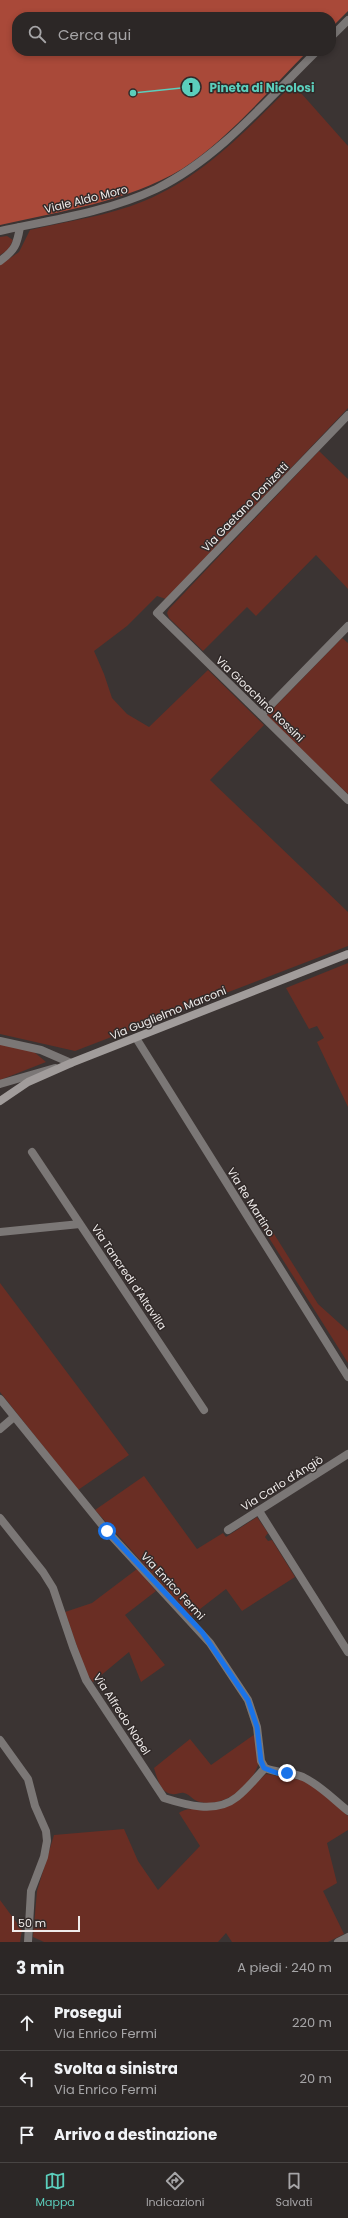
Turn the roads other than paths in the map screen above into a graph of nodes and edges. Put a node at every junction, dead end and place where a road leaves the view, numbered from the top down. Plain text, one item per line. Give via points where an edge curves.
1 (348, 20) edge
2 (336, 32) edge
3 (312, 56) edge
4 (20, 227) junction
5 (0, 231) edge
6 (0, 261) edge
7 (348, 416) edge
8 (157, 613) joint
9 (348, 626) edge
10 (261, 715) junction
11 (348, 800) edge
12 (348, 954) edge
13 (136, 1038) junction
14 (0, 1041) edge
15 (71, 1063) junction
16 (0, 1084) edge
17 (1, 1100) edge
18 (32, 1152) dead end
19 (80, 1224) junction
20 (0, 1232) edge
21 (348, 1377) edge
22 (0, 1399) edge
23 (204, 1410) dead end
24 (14, 1417) junction
25 (0, 1429) edge
26 (348, 1454) edge
27 (259, 1511) junction
28 (0, 1518) edge
29 (228, 1530) dead end
30 (348, 1652) edge
31 (0, 1740) edge
32 (264, 1768) junction
33 (348, 1811) edge
34 (348, 1937) edge
35 (28, 1942) edge
36 (338, 1942) edge

1 - 2 street
3 - 4 street, Viale Aldo Moro via 223,143 193,168 156,189 114,205
4 - 5 street, Viale Aldo Moro
4 - 6 street via 12,252
7 - 8 street, Via Gaetano Donizetti
8 - 10 street, Via Gioachino Rossini
9 - 10 street
10 - 11 street, Via Gioachino Rossini
12 - 13 main road, Via Guglielmo Marconi
13 - 15 main road, Via Guglielmo Marconi
13 - 21 street, Via Re Martino
14 - 15 street via 41,1050
15 - 16 street
15 - 17 main road, Via Guglielmo Marconi via 28,1082
18 - 19 street
19 - 20 street, Via Tancredi d'Altavilla
19 - 23 street, Via Tancredi d'Altavilla
22 - 24 street, Via Enrico Fermi
24 - 25 street
24 - 32 street, Via Enrico Fermi via 107,1531 210,1643 248,1700 257,1727
26 - 27 street, Via Carlo d'Angiò
27 - 29 street, Via Carlo d'Angiò
27 - 30 street
28 - 32 street, Via Alfredo Nobel via 53,1588 86,1680 164,1798 201,1807 220,1804 235,1798
31 - 35 street via 28,1779 35,1806 46,1831 44,1857 31,1891
32 - 33 street via 302,1777 317,1784
34 - 36 street

